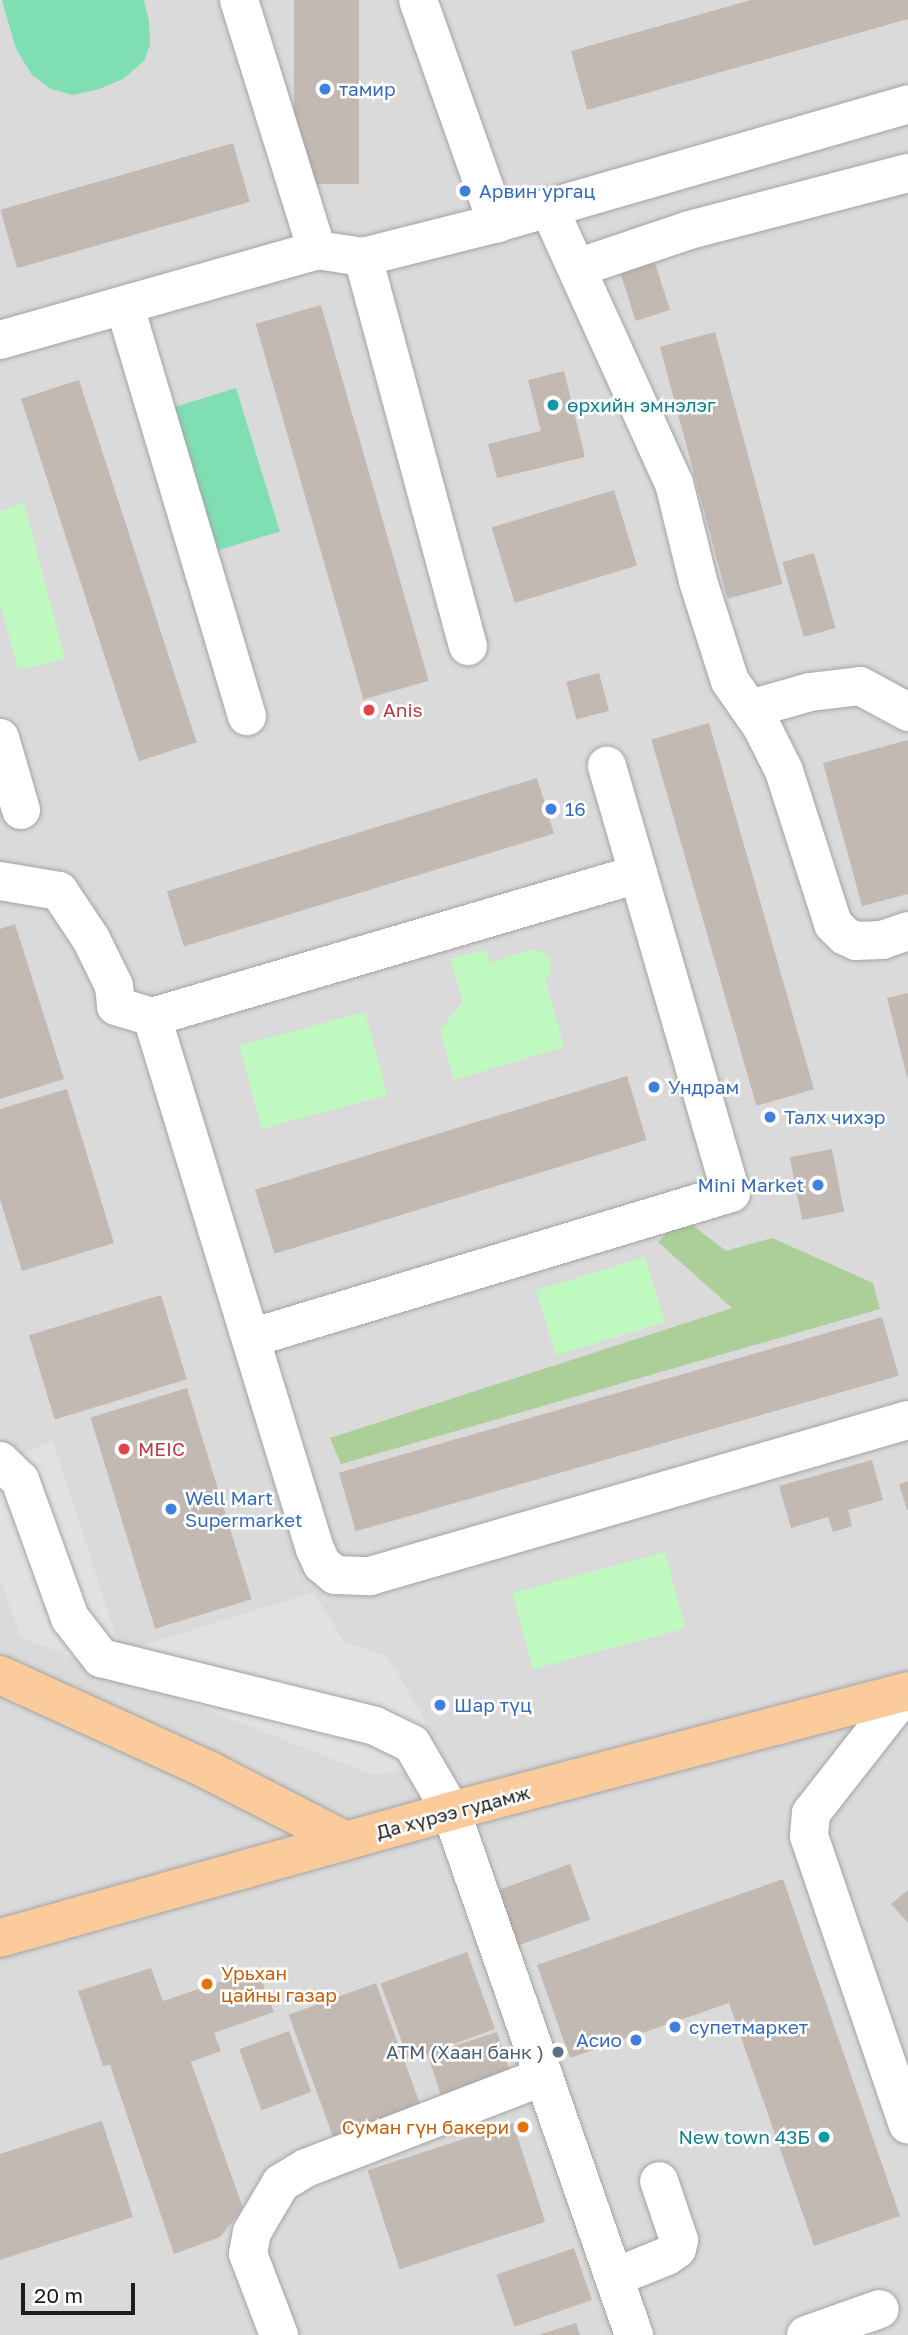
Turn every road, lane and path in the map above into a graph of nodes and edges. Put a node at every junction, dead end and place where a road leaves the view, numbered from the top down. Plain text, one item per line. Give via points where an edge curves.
1 (239, 0) edge
2 (418, 0) edge
3 (908, 104) edge
4 (908, 173) edge
5 (549, 208) junction
6 (497, 223) junction
7 (317, 250) junction
8 (363, 257) junction
9 (577, 268) junction
10 (125, 307) junction
11 (0, 340) edge
12 (468, 646) dead end
13 (750, 709) junction
14 (908, 712) edge
15 (247, 716) dead end
16 (0, 738) edge
17 (607, 765) dead end
18 (21, 810) dead end
19 (638, 874) junction
20 (0, 881) edge
21 (908, 931) edge
22 (152, 1017) junction
23 (251, 1338) junction
24 (908, 1420) edge
25 (0, 1461) edge
26 (0, 1675) edge
27 (907, 1691) edge
28 (451, 1811) junction
29 (346, 1841) junction
30 (0, 1938) edge
31 (544, 2076) junction
32 (908, 2125) edge
33 (659, 2181) dead end
34 (615, 2277) junction
35 (880, 2309) dead end
36 (279, 2335) edge
37 (634, 2335) edge
38 (806, 2335) edge

1 - 7 street
2 - 6 street
3 - 5 street
4 - 9 street via 689,230
5 - 6 street
5 - 9 street
6 - 8 street
7 - 8 street
7 - 10 street
8 - 12 street
9 - 13 street via 674,483 698,581 730,681
10 - 11 street
10 - 15 street
13 - 14 street via 810,692 860,686
13 - 21 street via 785,771 833,924 856,941 882,940
16 - 18 street
17 - 19 street
19 - 22 street
19 - 23 street via 731,1194
20 - 22 street via 59,891 91,939 114,986 116,1006
22 - 23 street
23 - 24 street via 315,1549 328,1570 343,1576 370,1576
25 - 28 street via 20,1480 69,1618 102,1658 375,1726 412,1744
26 - 29 main road via 208,1770
27 - 28 main road, Да хүрээ гудамж
27 - 32 street via 811,1814 809,1836
28 - 29 main road, Да хүрээ гудамж
28 - 31 street
29 - 30 main road, Да хүрээ гудамж
31 - 34 street
31 - 36 street via 306,2168 281,2183 252,2232 248,2254
33 - 34 street via 679,2240 677,2249
34 - 37 street
35 - 38 street

